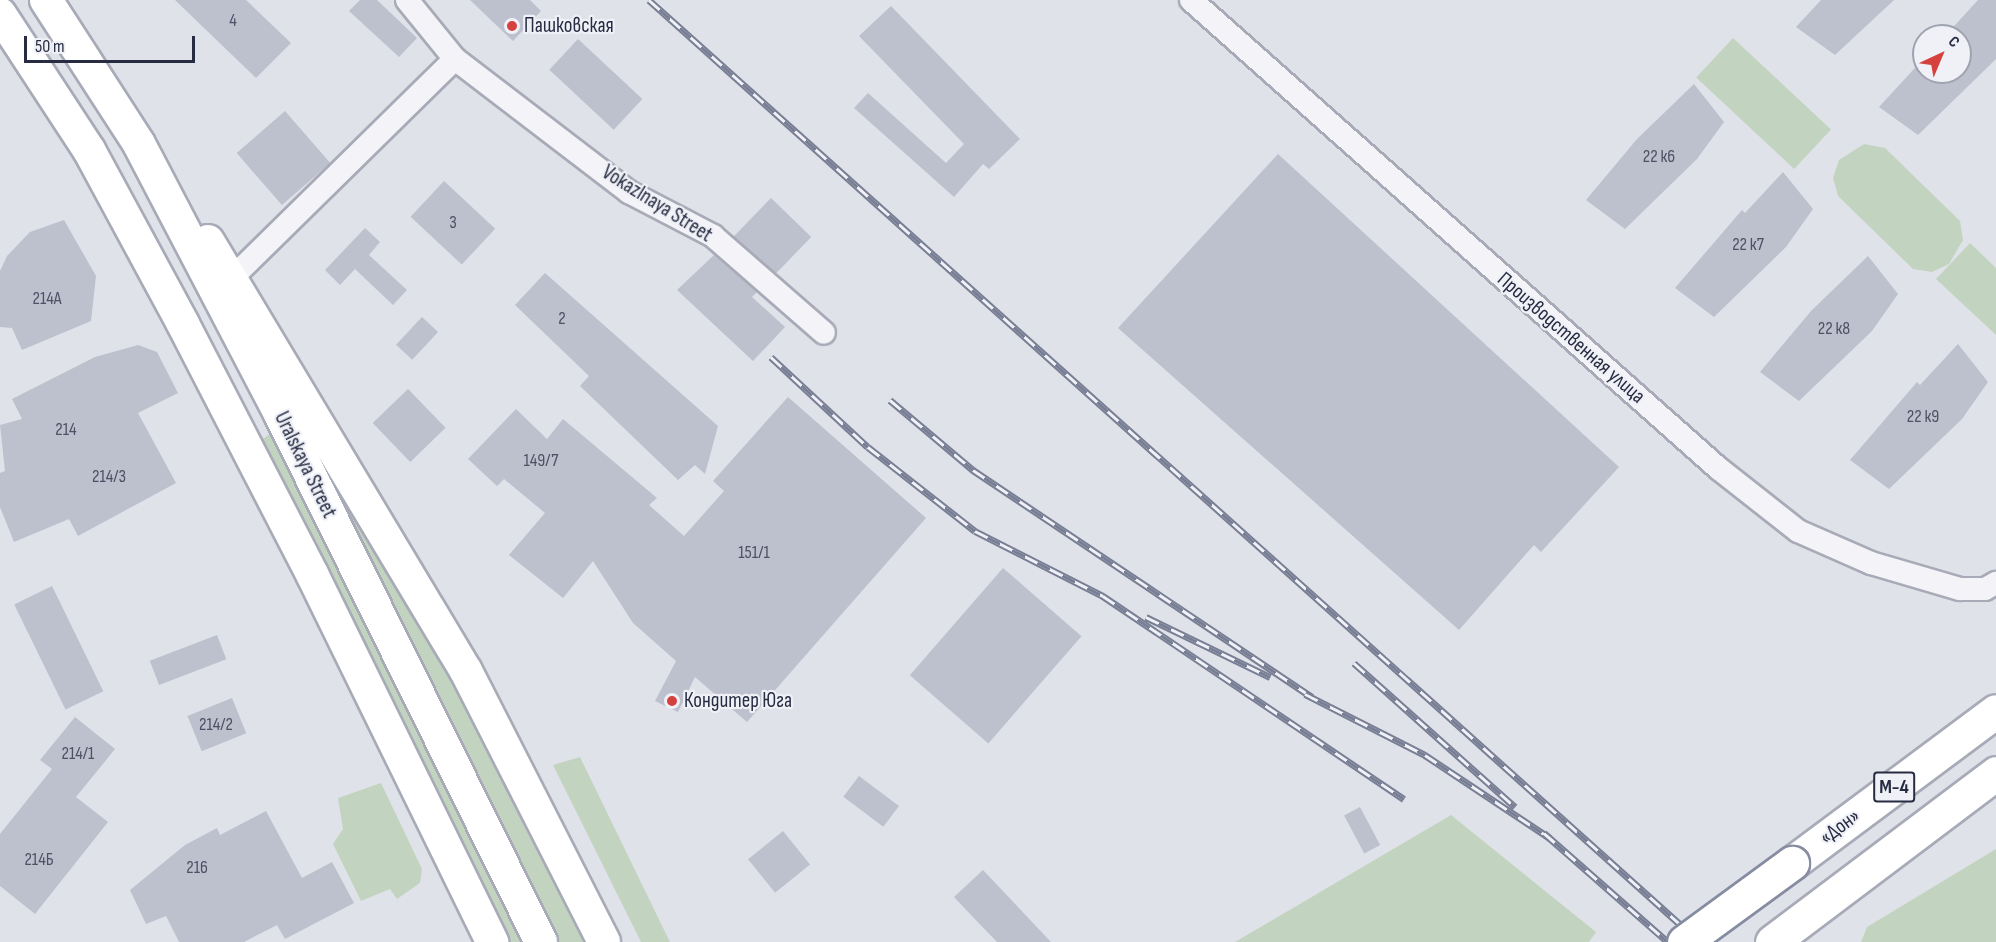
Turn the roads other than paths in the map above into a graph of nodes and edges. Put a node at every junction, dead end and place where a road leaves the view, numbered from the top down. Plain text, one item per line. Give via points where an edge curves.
1 (46, 0) edge
2 (407, 0) edge
3 (1191, 0) edge
4 (0, 14) edge
5 (455, 59) junction
6 (140, 144) junction
7 (233, 277) junction
8 (824, 333) dead end
9 (1996, 583) edge
10 (1996, 711) edge
11 (1996, 773) edge
12 (492, 942) edge
13 (541, 942) edge
14 (604, 942) edge
15 (1684, 942) edge
16 (1772, 942) edge

1 - 6 main road, Uralskaya Street
2 - 5 street, Vokazlnaya Street
3 - 9 street, Производственная улица via 1718,468 1798,531 1871,563 1960,589
4 - 12 main road, Uralskaya Street via 89,150 183,324 312,574
5 - 7 street
5 - 8 street, Vokazlnaya Street via 629,192 713,236
6 - 7 main road
6 - 13 main road, Uralskaya Street via 280,414
7 - 14 main road via 466,671
10 - 15 highway, «Дон» / М-4, bridge
11 - 16 highway, М-4

